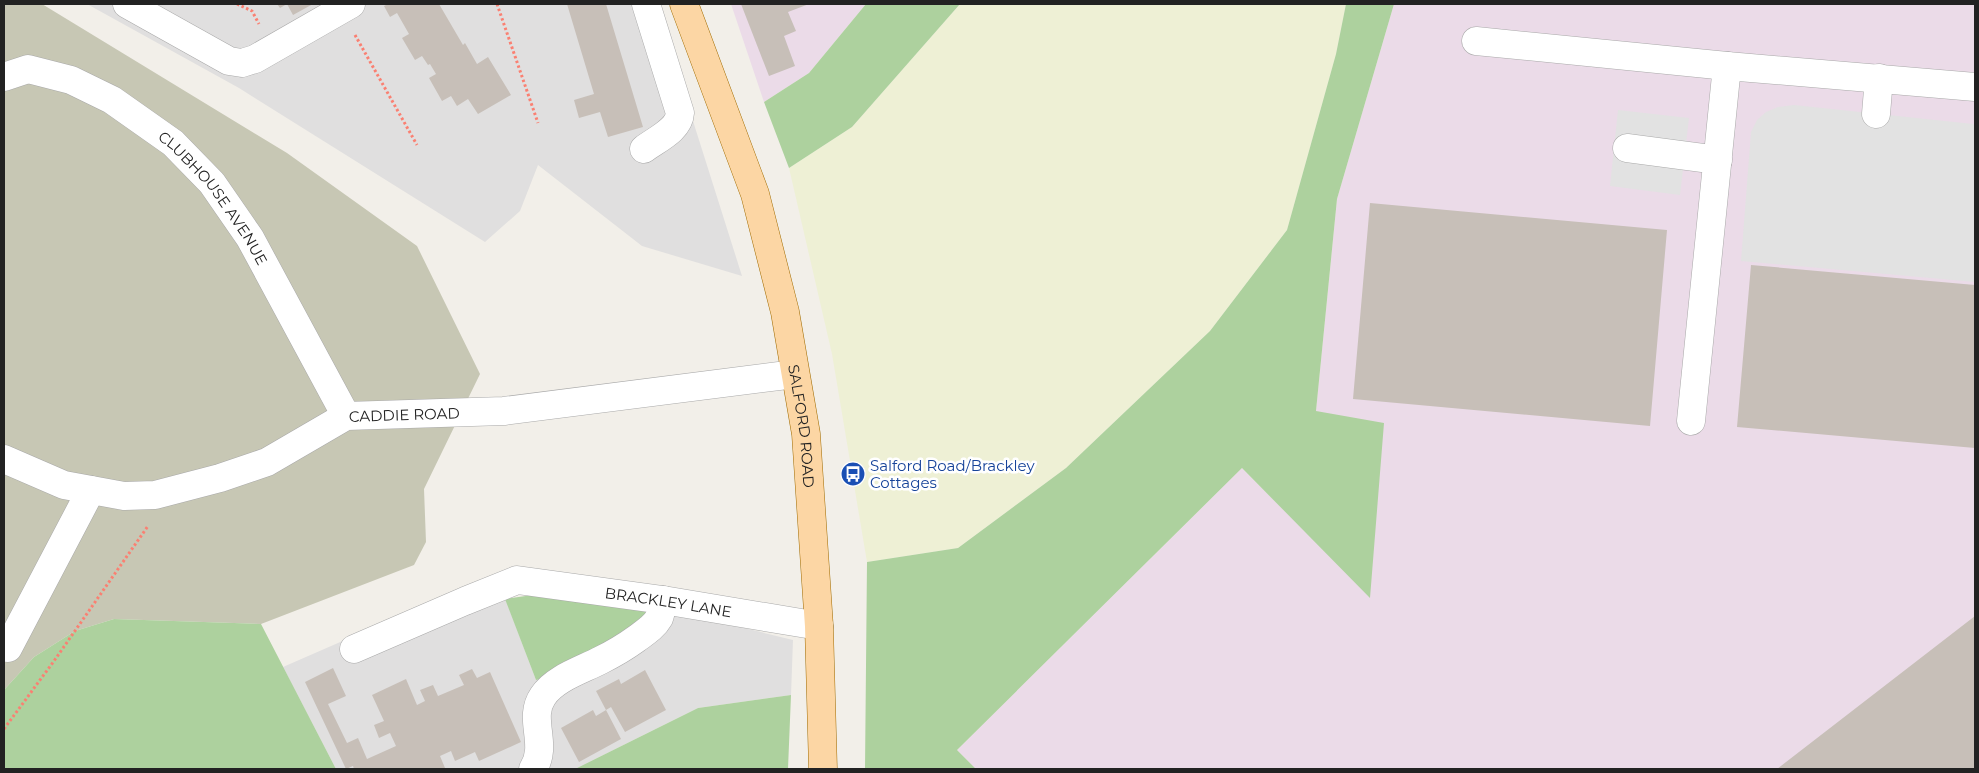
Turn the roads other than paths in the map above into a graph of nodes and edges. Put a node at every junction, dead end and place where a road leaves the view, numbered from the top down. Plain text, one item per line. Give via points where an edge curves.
1 (127, 4) edge
2 (646, 4) edge
3 (684, 4) edge
4 (346, 7) edge
5 (1476, 41) dead end
6 (1727, 66) junction
7 (4, 77) edge
8 (1879, 78) junction
9 (1975, 87) edge
10 (1876, 114) dead end
11 (1628, 148) dead end
12 (644, 149) dead end
13 (1718, 160) junction
14 (795, 374) junction
15 (346, 416) junction
16 (1691, 421) dead end
17 (4, 459) edge
18 (91, 490) junction
19 (663, 600) junction
20 (819, 626) junction
21 (8, 648) dead end
22 (354, 649) dead end
23 (533, 769) edge
24 (823, 769) edge

1 - 4 street via 229,61 242,63 255,59
2 - 12 street via 680,113 675,127
3 - 14 main road, SALFORD ROAD via 755,194 785,312
5 - 6 street
6 - 8 street
6 - 13 street
7 - 15 street, CLUBHOUSE AVENUE via 28,69 71,80 112,100 173,144 212,183 250,238
8 - 9 street
8 - 10 street
11 - 13 street
13 - 16 street
14 - 15 street, CADDIE ROAD via 504,411
14 - 20 main road, SALFORD ROAD via 806,434
15 - 18 street, CADDIE ROAD via 267,462 220,478 155,495 124,496
17 - 18 street, CADDIE ROAD via 64,485
18 - 21 street
19 - 20 street, BRACKLEY LANE
19 - 22 street, BRACKLEY LANE via 517,580
19 - 23 street via 659,617 646,632 568,676 544,695 537,706 540,748 539,760
20 - 24 main road, SALFORD ROAD

